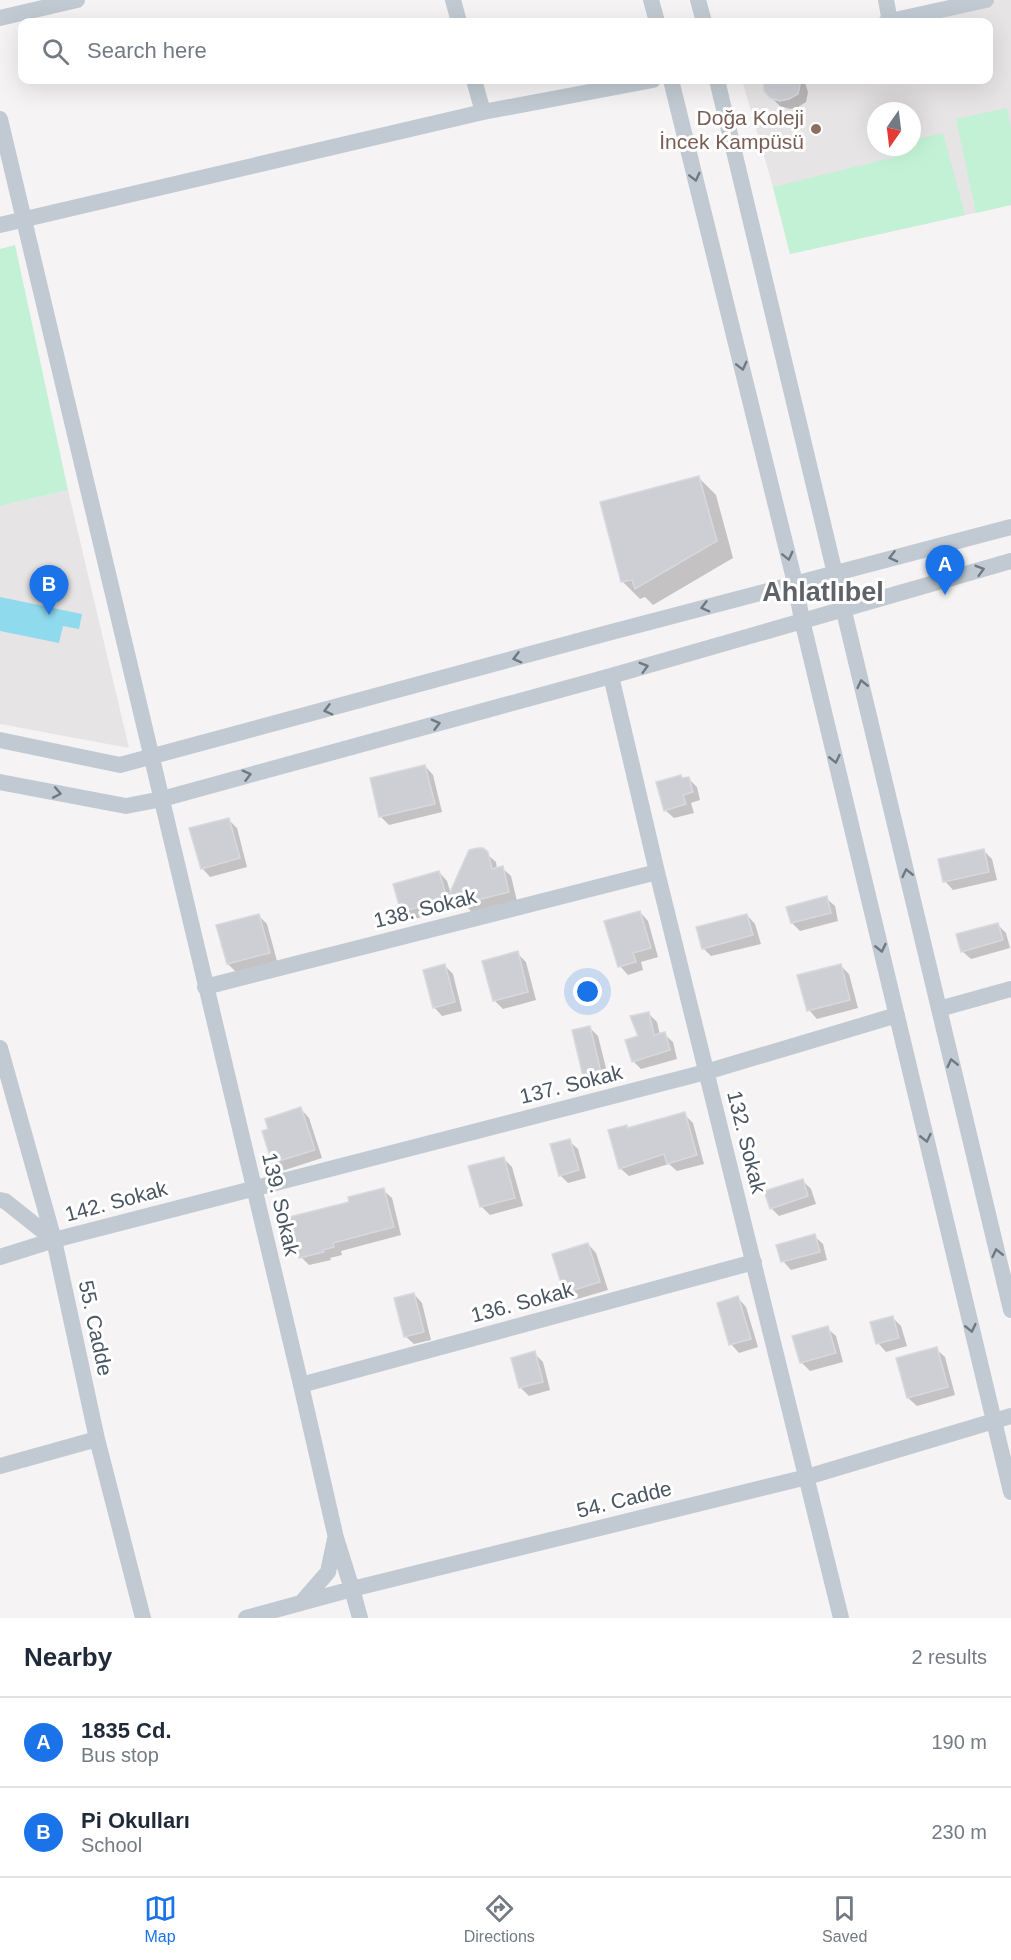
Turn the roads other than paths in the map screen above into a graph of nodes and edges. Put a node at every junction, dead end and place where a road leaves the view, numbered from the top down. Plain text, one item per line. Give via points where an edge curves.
1 (77, 0) edge
2 (453, 0) edge
3 (651, 0) edge
4 (698, 0) edge
5 (886, 0) edge
6 (986, 0) edge
7 (0, 18) edge
8 (458, 18) edge
9 (656, 18) edge
10 (703, 18) edge
11 (888, 18) edge
12 (906, 18) edge
13 (475, 84) edge
14 (631, 84) edge
15 (672, 84) edge
16 (718, 84) edge
17 (483, 112) junction
18 (0, 119) edge
19 (24, 219) junction
20 (0, 225) edge
21 (1011, 527) edge
22 (1011, 561) edge
23 (836, 572) junction
24 (795, 583) junction
25 (844, 609) junction
26 (802, 620) junction
27 (611, 676) junction
28 (0, 740) edge
29 (151, 758) junction
30 (0, 782) edge
31 (162, 799) junction
32 (657, 872) junction
33 (206, 987) junction
34 (1011, 989) edge
35 (939, 1009) junction
36 (897, 1015) junction
37 (0, 1048) edge
38 (706, 1072) junction
39 (254, 1188) junction
40 (0, 1200) edge
41 (54, 1240) junction
42 (0, 1257) edge
43 (754, 1262) junction
44 (1011, 1310) edge
45 (301, 1385) junction
46 (1011, 1416) edge
47 (993, 1422) junction
48 (97, 1439) junction
49 (0, 1466) edge
50 (807, 1477) junction
51 (1011, 1492) edge
52 (336, 1538) junction
53 (352, 1589) junction
54 (301, 1603) junction
55 (143, 1618) edge
56 (246, 1618) edge
57 (360, 1618) edge
58 (841, 1618) edge

1 - 7 street
2 - 8 street
3 - 9 street
4 - 10 street
5 - 11 street
6 - 12 street
13 - 17 street
14 - 17 street
15 -> 24 street
16 - 23 street
17 - 19 street
18 - 19 street, 139. Sokak
19 - 20 street
19 - 29 street, 139. Sokak
21 -> 23 street
25 -> 22 street
23 - 24 street
23 - 25 street
24 - 26 street
24 -> 29 street
25 - 26 street
35 -> 25 street
27 -> 26 street
26 -> 36 street
31 -> 27 street
27 - 32 street, 132. Sokak
28 - 29 street via 120,765
29 - 31 street, 139. Sokak
30 -> 31 street via 126,806
31 - 33 street, 139. Sokak
32 - 33 street, 138. Sokak
32 - 38 street, 132. Sokak
33 - 39 street, 139. Sokak
34 - 35 street
44 -> 35 street
36 - 38 street, 137. Sokak
36 -> 47 street
37 - 41 street, 55. Cadde
38 - 39 street, 137. Sokak
38 - 43 street, 132. Sokak
39 - 41 street, 142. Sokak
39 - 45 street, 139. Sokak
40 - 41 street, 142. Sokak
41 - 42 street
41 - 48 street, 55. Cadde
43 - 45 street, 136. Sokak
43 - 50 street, 132. Sokak
45 - 52 street, 139. Sokak
46 - 47 street, 54. Cadde
47 - 50 street, 54. Cadde
47 - 51 street
48 - 49 street
48 - 55 street, 55. Cadde
50 - 53 street, 54. Cadde
50 - 58 street, 132. Sokak
52 - 53 street, 139. Sokak
52 - 54 street via 327,1572
53 - 54 street, 54. Cadde
53 - 57 street, 139. Sokak
54 - 56 street, 54. Cadde

